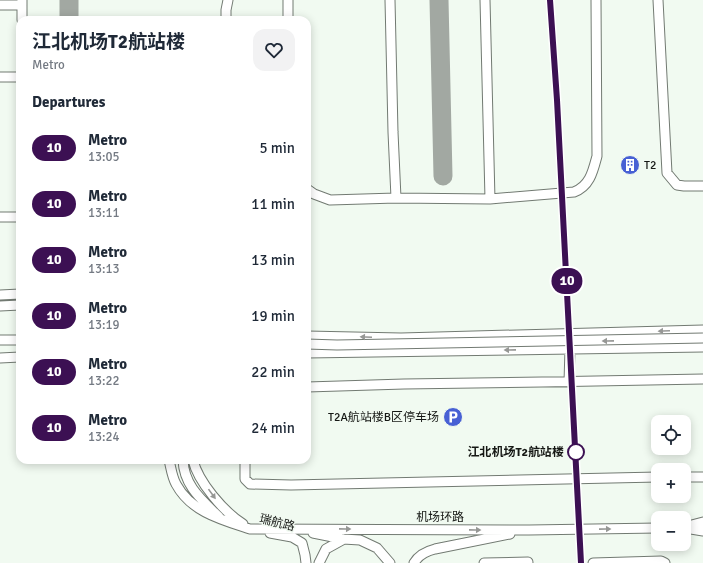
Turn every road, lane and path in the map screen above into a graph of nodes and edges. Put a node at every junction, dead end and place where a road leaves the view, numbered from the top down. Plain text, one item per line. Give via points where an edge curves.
1 (228, 0) edge
2 (288, 0) edge
3 (390, 0) edge
4 (486, 0) edge
5 (596, 0) edge
6 (658, 0) edge
7 (22, 2) edge
8 (0, 6) edge
9 (22, 16) edge
10 (226, 16) edge
11 (288, 16) edge
12 (0, 77) edge
13 (16, 77) edge
14 (703, 186) edge
15 (311, 192) edge
16 (396, 198) junction
17 (490, 199) junction
18 (16, 216) edge
19 (0, 217) edge
20 (16, 294) edge
21 (0, 295) edge
22 (0, 306) edge
23 (16, 306) edge
24 (703, 330) edge
25 (311, 336) edge
26 (703, 338) edge
27 (0, 340) edge
28 (16, 340) edge
29 (311, 344) edge
30 (703, 347) edge
31 (570, 349) junction
32 (311, 353) edge
33 (16, 357) edge
34 (0, 358) edge
35 (703, 379) edge
36 (570, 382) junction
37 (311, 387) edge
38 (170, 464) edge
39 (183, 464) edge
40 (194, 464) edge
41 (245, 464) edge
42 (651, 477) edge
43 (691, 477) edge
44 (703, 477) edge
45 (222, 521) junction
46 (703, 522) edge
47 (691, 525) edge
48 (691, 527) edge
49 (703, 527) edge
50 (651, 528) edge
51 (691, 528) edge
52 (250, 529) junction
53 (292, 529) junction
54 (393, 530) junction
55 (528, 530) junction
56 (703, 531) edge
57 (343, 539) junction
58 (528, 562) edge
59 (632, 562) edge
60 (650, 562) edge
61 (306, 563) edge
62 (319, 563) edge
63 (390, 563) edge
64 (414, 563) edge
65 (484, 563) edge
66 (593, 563) edge
67 (601, 563) edge
68 (617, 563) edge
69 (665, 563) edge

1 - 10 street
2 - 11 street
3 - 16 street
4 - 17 street
5 - 17 street via 597,156 592,175 581,189 574,192
6 - 14 street via 667,173 677,185
7 - 8 street
7 - 9 street
12 - 13 street
15 - 16 street via 330,200
16 - 17 street
18 - 19 street
20 - 21 street
22 - 23 street
24 -> 25 street via 401,338
26 -> 29 street, bridge
27 - 28 street
30 - 31 street
31 -> 32 street
31 - 36 street
33 - 34 street
35 - 36 street
36 - 37 street
38 - 45 street, 机场环路 via 176,483 187,499 205,514
39 - 45 street via 190,487
40 -> 52 street via 219,504
41 - 42 street via 245,479 250,484
43 - 44 street
45 - 52 street, 机场环路
46 - 47 street
48 - 49 street
55 -> 50 street, 机场环路
51 - 56 street
52 - 53 street, 机场环路
52 - 61 street, 瑞航路 via 292,537 302,543
53 -> 54 street, 机场环路
53 - 57 street
54 -> 55 street, 机场环路
54 - 57 street
55 - 64 street via 424,552
57 - 62 street via 326,549
57 - 63 street via 360,540 377,548
58 - 65 street
59 - 60 street
59 - 68 street
60 - 69 street
66 - 67 street
67 - 68 street

